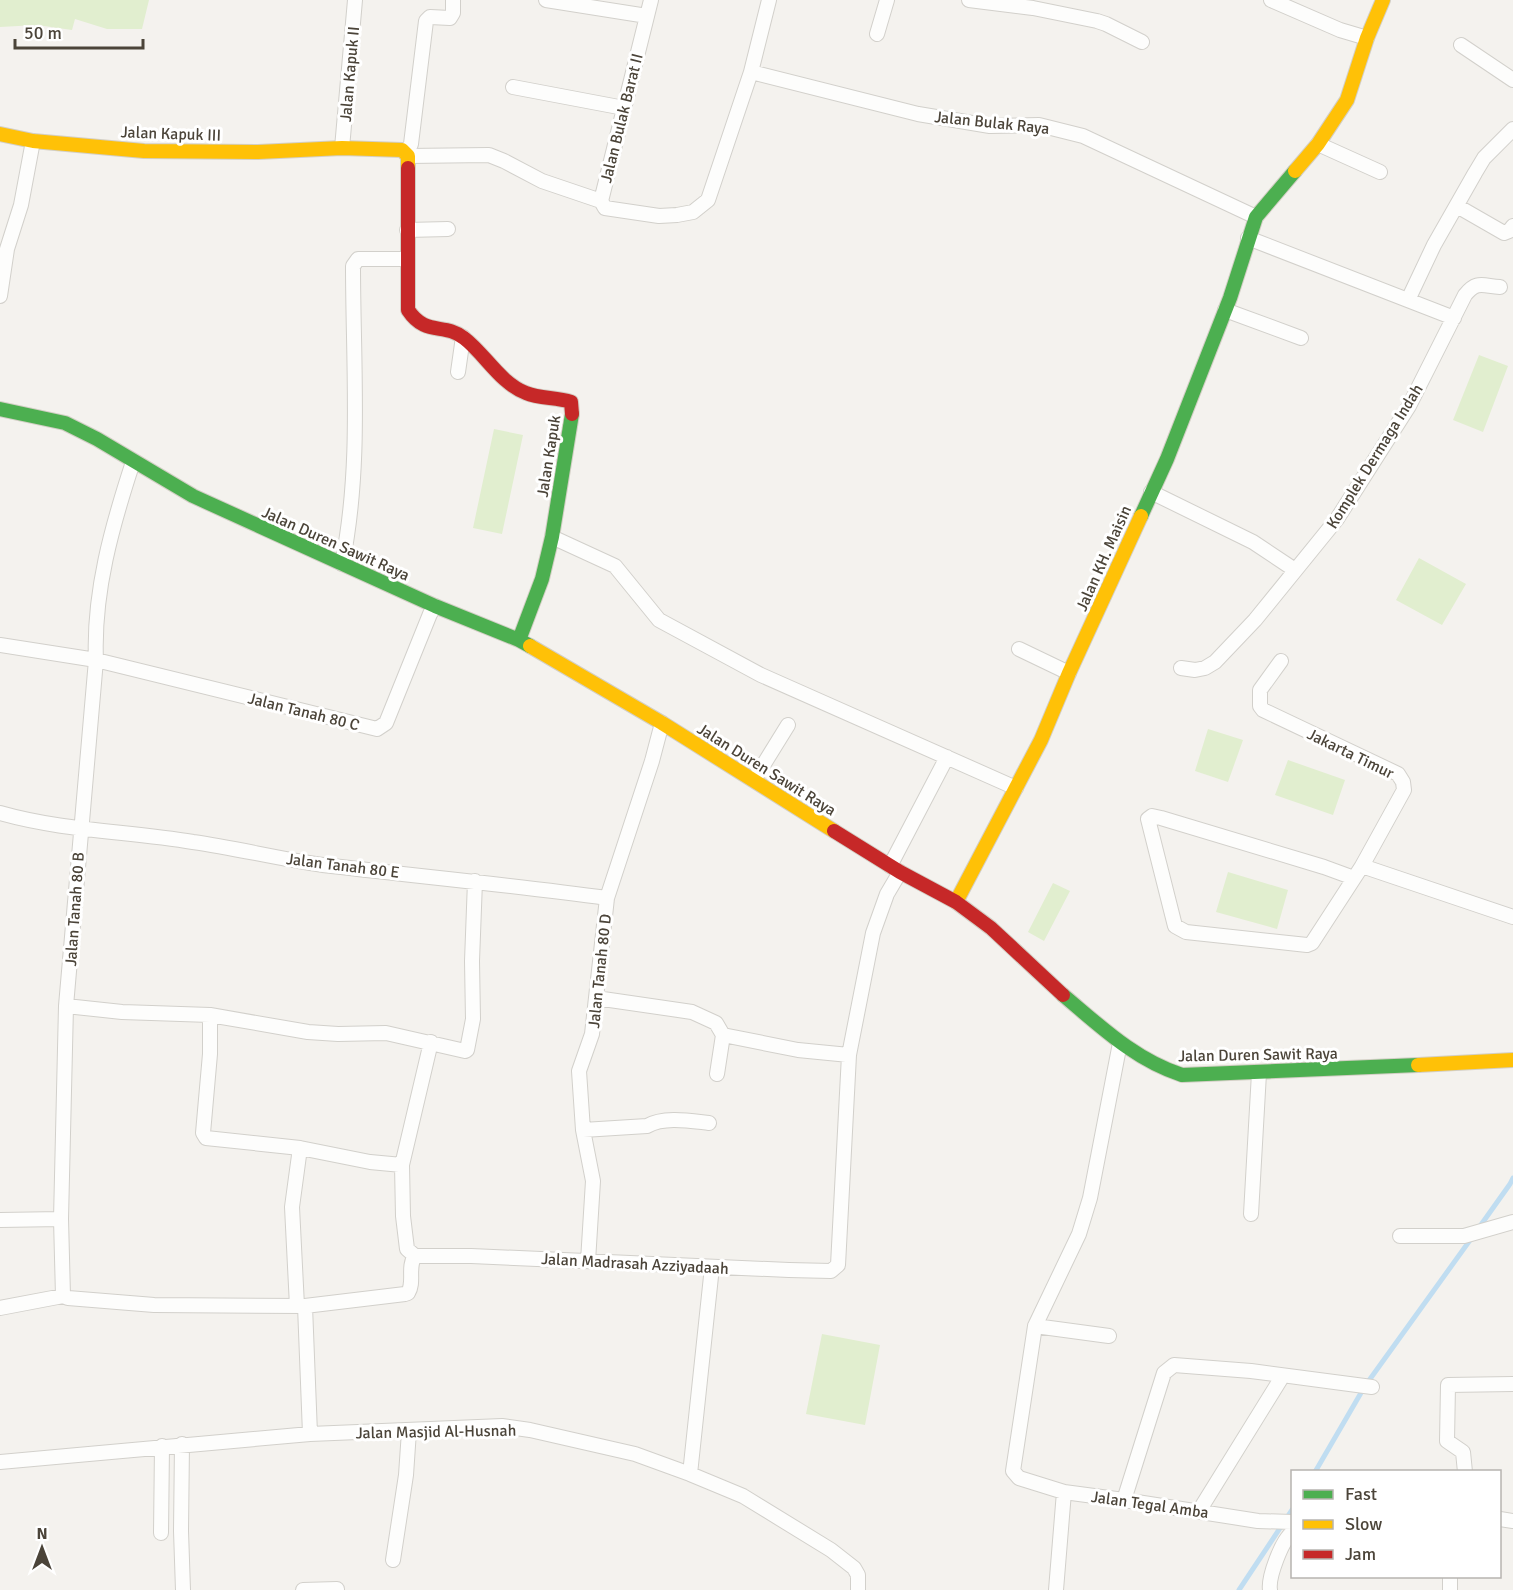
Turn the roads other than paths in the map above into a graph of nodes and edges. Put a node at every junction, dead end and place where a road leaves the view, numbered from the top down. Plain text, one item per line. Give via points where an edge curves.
1 (355, 0) edge
2 (453, 0) edge
3 (546, 0) edge
4 (651, 0) edge
5 (769, 0) edge
6 (887, 0) edge
7 (969, 0) edge
8 (1271, 0) edge
9 (1383, 0) edge
10 (647, 16) junction
11 (878, 34) dead end
12 (1367, 38) junction
13 (1143, 42) dead end
14 (1461, 45) dead end
15 (751, 72) junction
16 (1513, 80) edge
17 (513, 87) dead end
18 (624, 108) junction
19 (1513, 129) edge
20 (0, 134) edge
21 (33, 141) junction
22 (1318, 144) junction
23 (342, 148) junction
24 (407, 154) junction
25 (1380, 172) dead end
26 (601, 201) junction
27 (1457, 206) junction
28 (1256, 217) junction
29 (1513, 226) edge
30 (448, 229) dead end
31 (407, 230) junction
32 (1248, 238) junction
33 (408, 259) junction
34 (1500, 287) dead end
35 (0, 296) edge
36 (1408, 300) junction
37 (1225, 310) junction
38 (1454, 318) junction
39 (463, 337) junction
40 (1301, 338) dead end
41 (458, 372) dead end
42 (0, 405) edge
43 (133, 462) junction
44 (1151, 492) junction
45 (552, 537) junction
46 (342, 564) junction
47 (1295, 570) junction
48 (435, 606) junction
49 (519, 640) junction
50 (0, 645) edge
51 (1019, 649) dead end
52 (96, 660) junction
53 (1281, 661) dead end
54 (1181, 668) dead end
55 (1069, 673) junction
56 (662, 723) junction
57 (788, 725) dead end
58 (947, 757) junction
59 (754, 780) junction
60 (1016, 788) junction
61 (0, 813) edge
62 (80, 829) junction
63 (1362, 866) junction
64 (896, 869) junction
65 (1354, 878) junction
66 (476, 881) junction
67 (607, 898) junction
68 (956, 902) junction
69 (1513, 917) edge
70 (596, 998) junction
71 (66, 1006) junction
72 (210, 1015) junction
73 (723, 1035) junction
74 (431, 1042) junction
75 (1120, 1043) junction
76 (849, 1055) junction
77 (1513, 1060) edge
78 (1259, 1073) junction
79 (717, 1074) dead end
80 (709, 1123) dead end
81 (584, 1130) junction
82 (300, 1148) junction
83 (402, 1165) junction
84 (1251, 1214) dead end
85 (61, 1219) junction
86 (0, 1220) edge
87 (1513, 1222) edge
88 (1400, 1236) dead end
89 (415, 1256) junction
90 (588, 1261) junction
91 (712, 1267) junction
92 (63, 1296) junction
93 (301, 1306) junction
94 (0, 1308) edge
95 (1035, 1326) junction
96 (1109, 1336) dead end
97 (1282, 1377) junction
98 (1513, 1384) edge
99 (1372, 1387) dead end
100 (409, 1431) junction
101 (310, 1434) junction
102 (182, 1444) junction
103 (162, 1446) junction
104 (0, 1462) edge
105 (1465, 1470) edge
106 (690, 1474) junction
107 (1072, 1493) junction
108 (1124, 1500) junction
109 (1199, 1511) junction
110 (1291, 1522) edge
111 (161, 1533) dead end
112 (1291, 1535) edge
113 (393, 1560) dead end
114 (337, 1589) edge
115 (183, 1590) edge
116 (303, 1590) edge
117 (858, 1590) edge
118 (1056, 1590) edge
119 (1270, 1590) edge

1 - 23 street, Jalan Kapuk II
2 - 24 street via 450,18 430,17 426,21
3 - 10 street
4 - 10 street, Jalan Bulak Barat II
5 - 15 street
6 - 11 street
7 - 13 street via 1097,21
8 - 12 street
9 - 12 street, Jalan KH. Maisin
10 - 18 street, Jalan Bulak Barat II
12 - 22 street, Jalan KH. Maisin via 1347,100
14 - 16 street
15 - 26 street, Jalan Bulak Barat II via 708,200 702,206 693,212 659,216 605,208
15 - 28 street, Jalan Bulak Raya via 918,114 990,126 1039,124 1083,136
17 - 18 street
18 - 26 street, Jalan Bulak Barat II
19 - 27 street via 1484,158
20 - 21 street, Jalan Kapuk III
21 - 23 street, Jalan Kapuk III via 144,151
21 - 35 street
22 - 25 street
22 - 28 street, Jalan KH. Maisin
23 - 24 street via 402,150
24 - 26 street via 489,155 542,181
24 - 31 street, Jalan Kapuk
27 - 29 street via 1504,233
27 - 36 street
28 - 32 street, Jalan KH. Maisin
30 - 31 street
31 - 33 street, Jalan Kapuk
32 - 36 street
32 - 37 street, Jalan KH. Maisin
33 - 39 street, Jalan Kapuk via 408,310 412,318 420,325
33 - 46 street via 358,259 353,267 353,471
34 - 38 street, Komplek Dermaga Indah via 1471,287
36 - 38 street
37 - 40 street
37 - 44 street, Jalan KH. Maisin
38 - 47 street, Komplek Dermaga Indah via 1409,406 1337,519
39 - 41 street
39 - 45 street, Jalan Kapuk via 518,389 571,402
42 - 43 street, Jalan Duren Sawit Raya via 65,423
43 - 46 street, Jalan Duren Sawit Raya via 193,496
43 - 52 street, Jalan Tanah 80 B via 105,560 94,629
44 - 47 street via 1253,542
44 - 55 street, Jalan KH. Maisin
45 - 49 street, Jalan Kapuk via 542,579
45 - 58 street via 615,566 659,620 761,675
46 - 48 street, Jalan Duren Sawit Raya
47 - 54 street, Komplek Dermaga Indah via 1215,662 1196,670
48 - 49 street, Jalan Duren Sawit Raya
48 - 52 street, Jalan Tanah 80 C via 386,723 377,729
49 - 56 street, Jalan Duren Sawit Raya
50 - 52 street, Jalan Tanah 80 C
51 - 55 street
52 - 62 street, Jalan Tanah 80 B
53 - 63 street, Jakarta Timur via 1260,690 1263,710 1398,774 1403,782 1404,790
55 - 60 street, Jalan KH. Maisin
56 - 59 street, Jalan Duren Sawit Raya
56 - 67 street, Jalan Tanah 80 D
57 - 59 street
58 - 60 street
58 - 64 street, Jalan Madrasah Azziyadaah
59 - 64 street, Jalan Duren Sawit Raya
60 - 68 street, Jalan KH. Maisin
61 - 62 street, Jalan Tanah 80 E
62 - 66 street, Jalan Tanah 80 E via 191,841 320,864
62 - 71 street, Jalan Tanah 80 B
63 - 65 street
63 - 69 street
64 - 68 street, Jalan Duren Sawit Raya
64 - 76 street, Jalan Madrasah Azziyadaah via 873,933
65 - 65 street via 1307,945 1186,932 1175,927 1148,819 1161,818
66 - 67 street, Jalan Tanah 80 E
66 - 74 street via 473,1019 467,1050
67 - 70 street, Jalan Tanah 80 D
68 - 75 street, Jalan Duren Sawit Raya via 991,928
70 - 73 street via 692,1012 716,1023
70 - 81 street, Jalan Tanah 80 D via 592,1034 579,1071
71 - 72 street
71 - 85 street, Jalan Tanah 80 B
72 - 74 street via 308,1032 386,1033
72 - 82 street via 204,1136 210,1140
73 - 76 street via 798,1050
73 - 79 street
74 - 83 street
75 - 78 street, Jalan Duren Sawit Raya via 1160,1068 1182,1075
75 - 95 street via 1090,1198 1079,1234
76 - 91 street, Jalan Madrasah Azziyadaah via 838,1265 831,1271
77 - 78 street, Jalan Duren Sawit Raya
78 - 84 street
80 - 81 street via 681,1120
81 - 90 street, Jalan Tanah 80 D via 592,1180
82 - 83 street
82 - 93 street via 291,1207
83 - 89 street via 407,1249
85 - 86 street
85 - 92 street, Jalan Tanah 80 B
87 - 88 street via 1464,1236
89 - 90 street, Jalan Madrasah Azziyadaah
89 - 93 street via 411,1260 408,1293
90 - 91 street, Jalan Madrasah Azziyadaah
91 - 106 street
92 - 93 street via 154,1305
92 - 94 street
93 - 101 street
95 - 96 street
95 - 107 street, Jalan Tegal Amba via 1013,1471 1019,1478
97 - 99 street
97 - 108 street via 1251,1371 1174,1365 1168,1368
97 - 109 street
98 - 105 street via 1448,1385 1447,1441 1463,1452
100 - 101 street, Jalan Masjid Al-Husnah
100 - 106 street, Jalan Masjid Al-Husnah via 502,1426 530,1430 635,1455
100 - 113 street
101 - 102 street, Jalan Masjid Al-Husnah
102 - 103 street, Jalan Masjid Al-Husnah
102 - 115 street
103 - 104 street, Jalan Masjid Al-Husnah
103 - 111 street
106 - 117 street, Jalan Masjid Al-Husnah via 743,1496 831,1550 855,1568
107 - 108 street, Jalan Tegal Amba
107 - 118 street
108 - 109 street, Jalan Tegal Amba
109 - 110 street, Jalan Tegal Amba
112 - 119 street via 1271,1575
114 - 116 street

